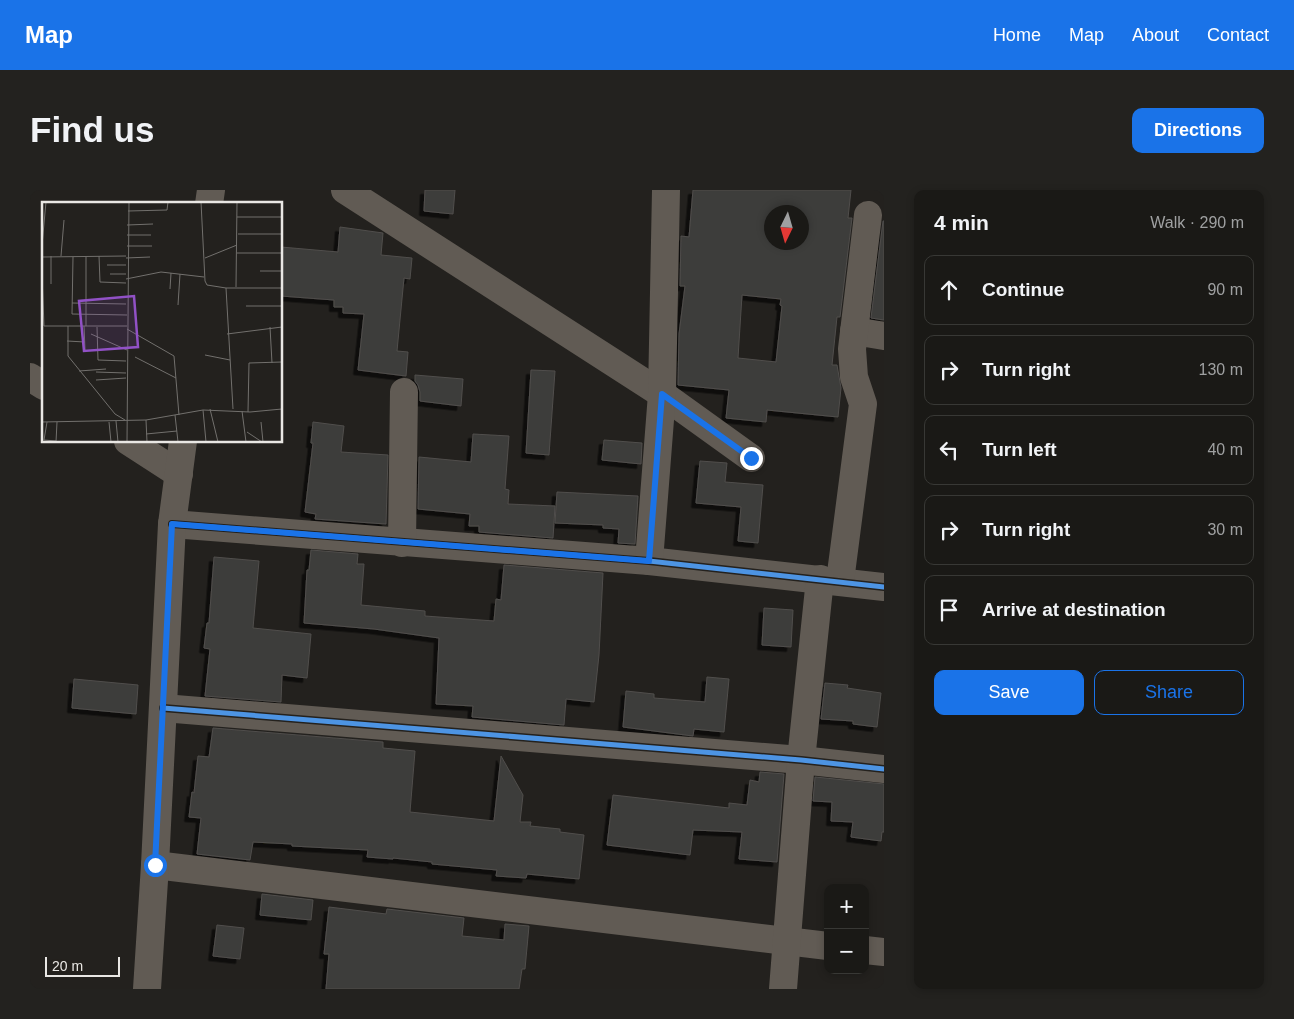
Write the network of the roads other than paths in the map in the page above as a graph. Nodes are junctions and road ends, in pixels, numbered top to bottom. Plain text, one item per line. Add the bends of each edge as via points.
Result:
1 (345, 190) edge
2 (666, 190) edge
3 (868, 215) dead end
4 (854, 331) junction
5 (884, 336) edge
6 (30, 377) edge
7 (42, 385) edge
8 (404, 392) dead end
9 (662, 394) junction
10 (130, 442) edge
11 (183, 442) edge
12 (751, 458) dead end
13 (179, 474) junction
14 (172, 524) junction
15 (402, 543) junction
16 (649, 561) junction
17 (830, 580) junction
18 (884, 586) edge
19 (163, 708) junction
20 (802, 760) junction
21 (884, 769) edge
22 (155, 865) junction
23 (788, 942) junction
24 (824, 946) edge
25 (869, 950) edge
26 (884, 952) edge
27 (147, 989) edge
28 (784, 989) edge

1 - 9 street
2 - 9 street
3 - 4 street
4 - 5 street
4 - 17 street via 854,377 863,404
6 - 7 street
8 - 15 street
9 - 12 street
9 - 16 street
10 - 13 street
11 - 13 street
13 - 14 street
14 - 15 street
14 - 19 street
15 - 16 street
16 - 17 street
17 - 18 street
17 - 20 street
19 - 20 street
19 - 22 street
20 - 21 street
20 - 23 street
22 - 23 street
22 - 27 street
23 - 24 street
23 - 28 street
25 - 26 street

